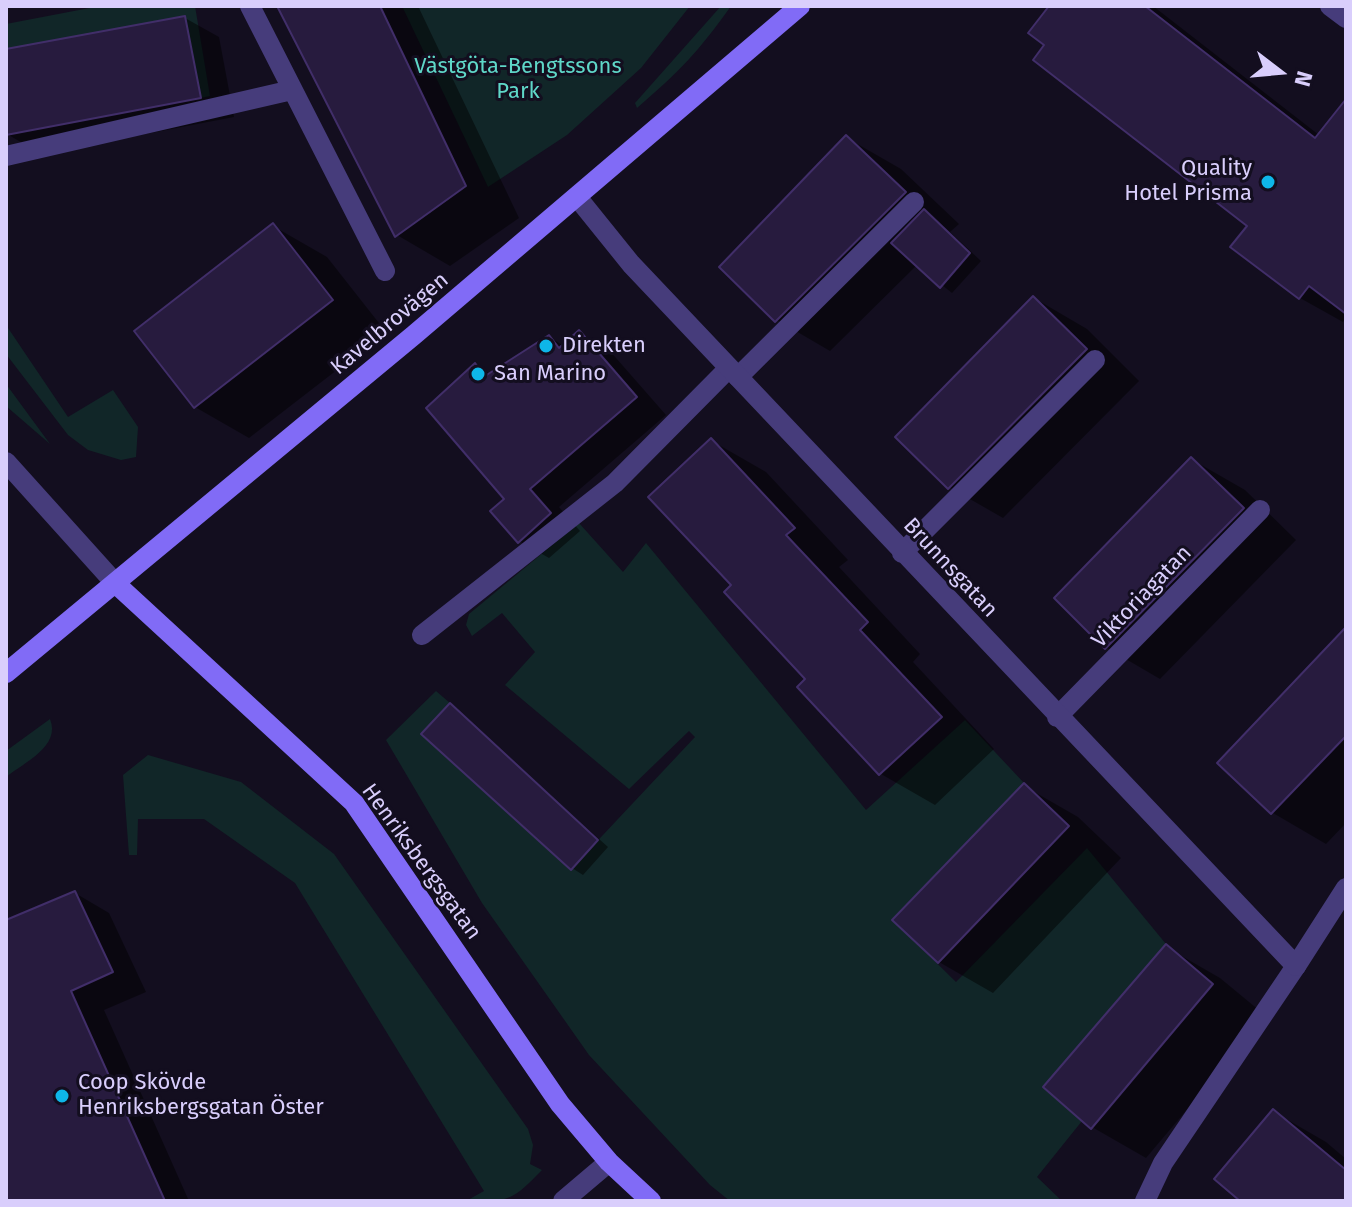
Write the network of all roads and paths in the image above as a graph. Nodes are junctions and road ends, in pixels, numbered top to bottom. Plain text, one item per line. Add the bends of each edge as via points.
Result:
1 (250, 6) edge
2 (800, 6) edge
3 (1330, 6) edge
4 (1346, 18) edge
5 (292, 90) junction
6 (6, 156) edge
7 (577, 197) junction
8 (914, 202) dead end
9 (385, 271) dead end
10 (1095, 360) dead end
11 (734, 372) junction
12 (6, 462) edge
13 (1260, 510) dead end
14 (902, 553) junction
15 (115, 583) junction
16 (422, 635) dead end
17 (6, 673) edge
18 (1057, 717) junction
19 (1346, 888) edge
20 (1296, 966) junction
21 (609, 1162) junction
22 (563, 1201) edge
23 (651, 1201) edge
24 (1145, 1201) edge

1 - 5 street
2 - 7 main road, Kavelbrovägen
3 - 4 street
5 - 6 street
5 - 9 street
7 - 11 street, Brunnsgatan via 613,244
7 - 15 main road, Kavelbrovägen
8 - 11 street
10 - 14 street
11 - 14 street, Brunnsgatan
11 - 16 street via 615,483
12 - 15 street
13 - 18 street, Viktoriagatan
14 - 18 street, Brunnsgatan
15 - 17 main road, Kavelbrovägen
15 - 21 main road, Henriksbergsgatan via 354,803 560,1104
18 - 20 street, Brunnsgatan
19 - 20 street
20 - 24 street via 1163,1163
21 - 22 street
21 - 23 main road, Henriksbergsgatan

